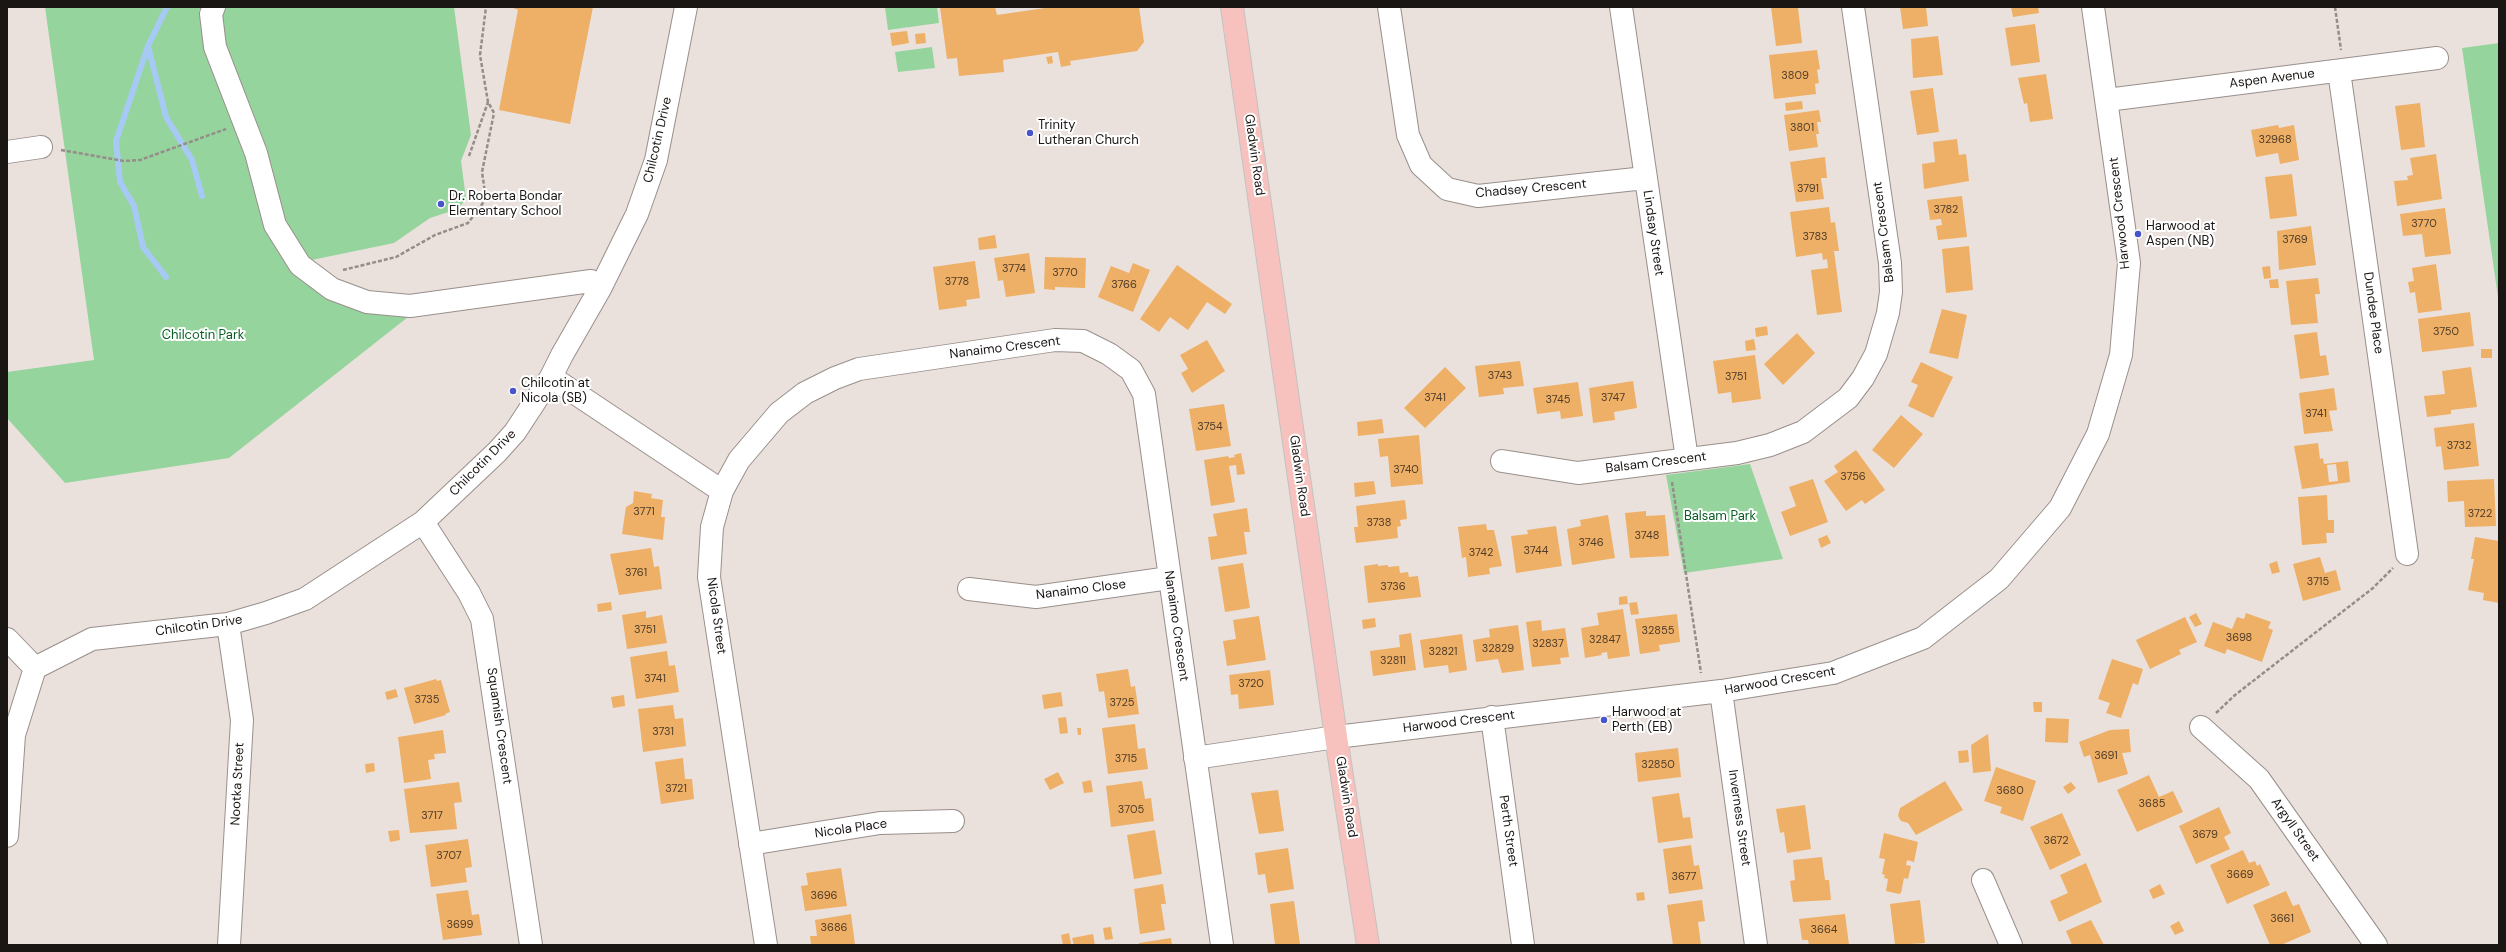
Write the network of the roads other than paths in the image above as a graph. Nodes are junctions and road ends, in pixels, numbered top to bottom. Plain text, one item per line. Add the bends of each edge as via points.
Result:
1 (214, 7) edge
2 (686, 7) edge
3 (1232, 7) edge
4 (1389, 7) edge
5 (1621, 7) edge
6 (1854, 7) edge
7 (2093, 7) edge
8 (2437, 58) dead end
9 (2342, 71) junction
10 (2107, 100) junction
11 (41, 146) road end
12 (7, 152) edge
13 (1645, 178) junction
14 (591, 280) dead end
15 (551, 377) junction
16 (1678, 460) junction
17 (1502, 462) dead end
18 (722, 491) junction
19 (423, 522) junction
20 (2407, 554) road end
21 (1169, 578) junction
22 (969, 589) dead end
23 (228, 624) junction
24 (7, 639) edge
25 (34, 668) junction
26 (1712, 692) junction
27 (1492, 717) junction
28 (2201, 727) road end
29 (1336, 737) junction
30 (1195, 758) junction
31 (953, 821) dead end
32 (7, 836) edge
33 (750, 844) junction
34 (1983, 880) dead end
35 (229, 945) edge
36 (532, 945) edge
37 (766, 945) edge
38 (1222, 945) edge
39 (1368, 945) edge
40 (1523, 945) edge
41 (1756, 945) edge
42 (2011, 945) edge
43 (2376, 945) edge

1 - 14 street via 211,14 215,48 256,153 275,225 300,265 332,289 367,302 410,306
2 - 15 street, Chilcotin Drive via 656,160 648,185 625,243
3 - 29 main road, Gladwin Road
4 - 13 street, Chadsey Crescent via 1408,135 1421,165 1447,189 1478,196
5 - 13 street, Lindsay Street
6 - 16 street, Balsam Crescent via 1890,263 1891,292 1888,313 1876,354 1848,398 1803,432 1770,445 1737,453
7 - 10 street, Harwood Crescent
8 - 9 street, Aspen Avenue
9 - 10 street, Aspen Avenue
9 - 20 street, Dundee Place
10 - 26 street, Harwood Crescent via 2128,263 2121,355 2098,434 2060,508 1999,579 1923,638 1833,674
11 - 12 street
13 - 16 street, Lindsay Street
15 - 18 street
15 - 19 street, Chilcotin Drive via 515,432
16 - 17 street, Balsam Crescent via 1578,473
18 - 21 street, Nanaimo Crescent via 739,460 779,413 806,393 835,378 859,369 892,364 1055,340 1083,341 1109,354 1131,370 1144,394
18 - 33 street, Nicola Street via 712,527 709,577
19 - 23 street, Chilcotin Drive via 305,599
19 - 36 street, Squamish Crescent via 469,593 482,619
21 - 22 street, Nanaimo Close via 1036,597
21 - 30 street, Nanaimo Crescent
23 - 25 street, Chilcotin Drive via 92,639
23 - 35 street, Nootka Street via 242,720
24 - 25 street
25 - 32 street via 14,735
26 - 27 street, Harwood Crescent
26 - 41 street, Inverness Street
27 - 29 street, Harwood Crescent
27 - 40 street, Perth Street
28 - 43 street, Argyll Street via 2259,779
29 - 30 street
29 - 39 main road, Gladwin Road
30 - 38 street, Nanaimo Crescent
31 - 33 street, Nicola Place via 880,823
33 - 37 street, Nicola Street
34 - 42 street

